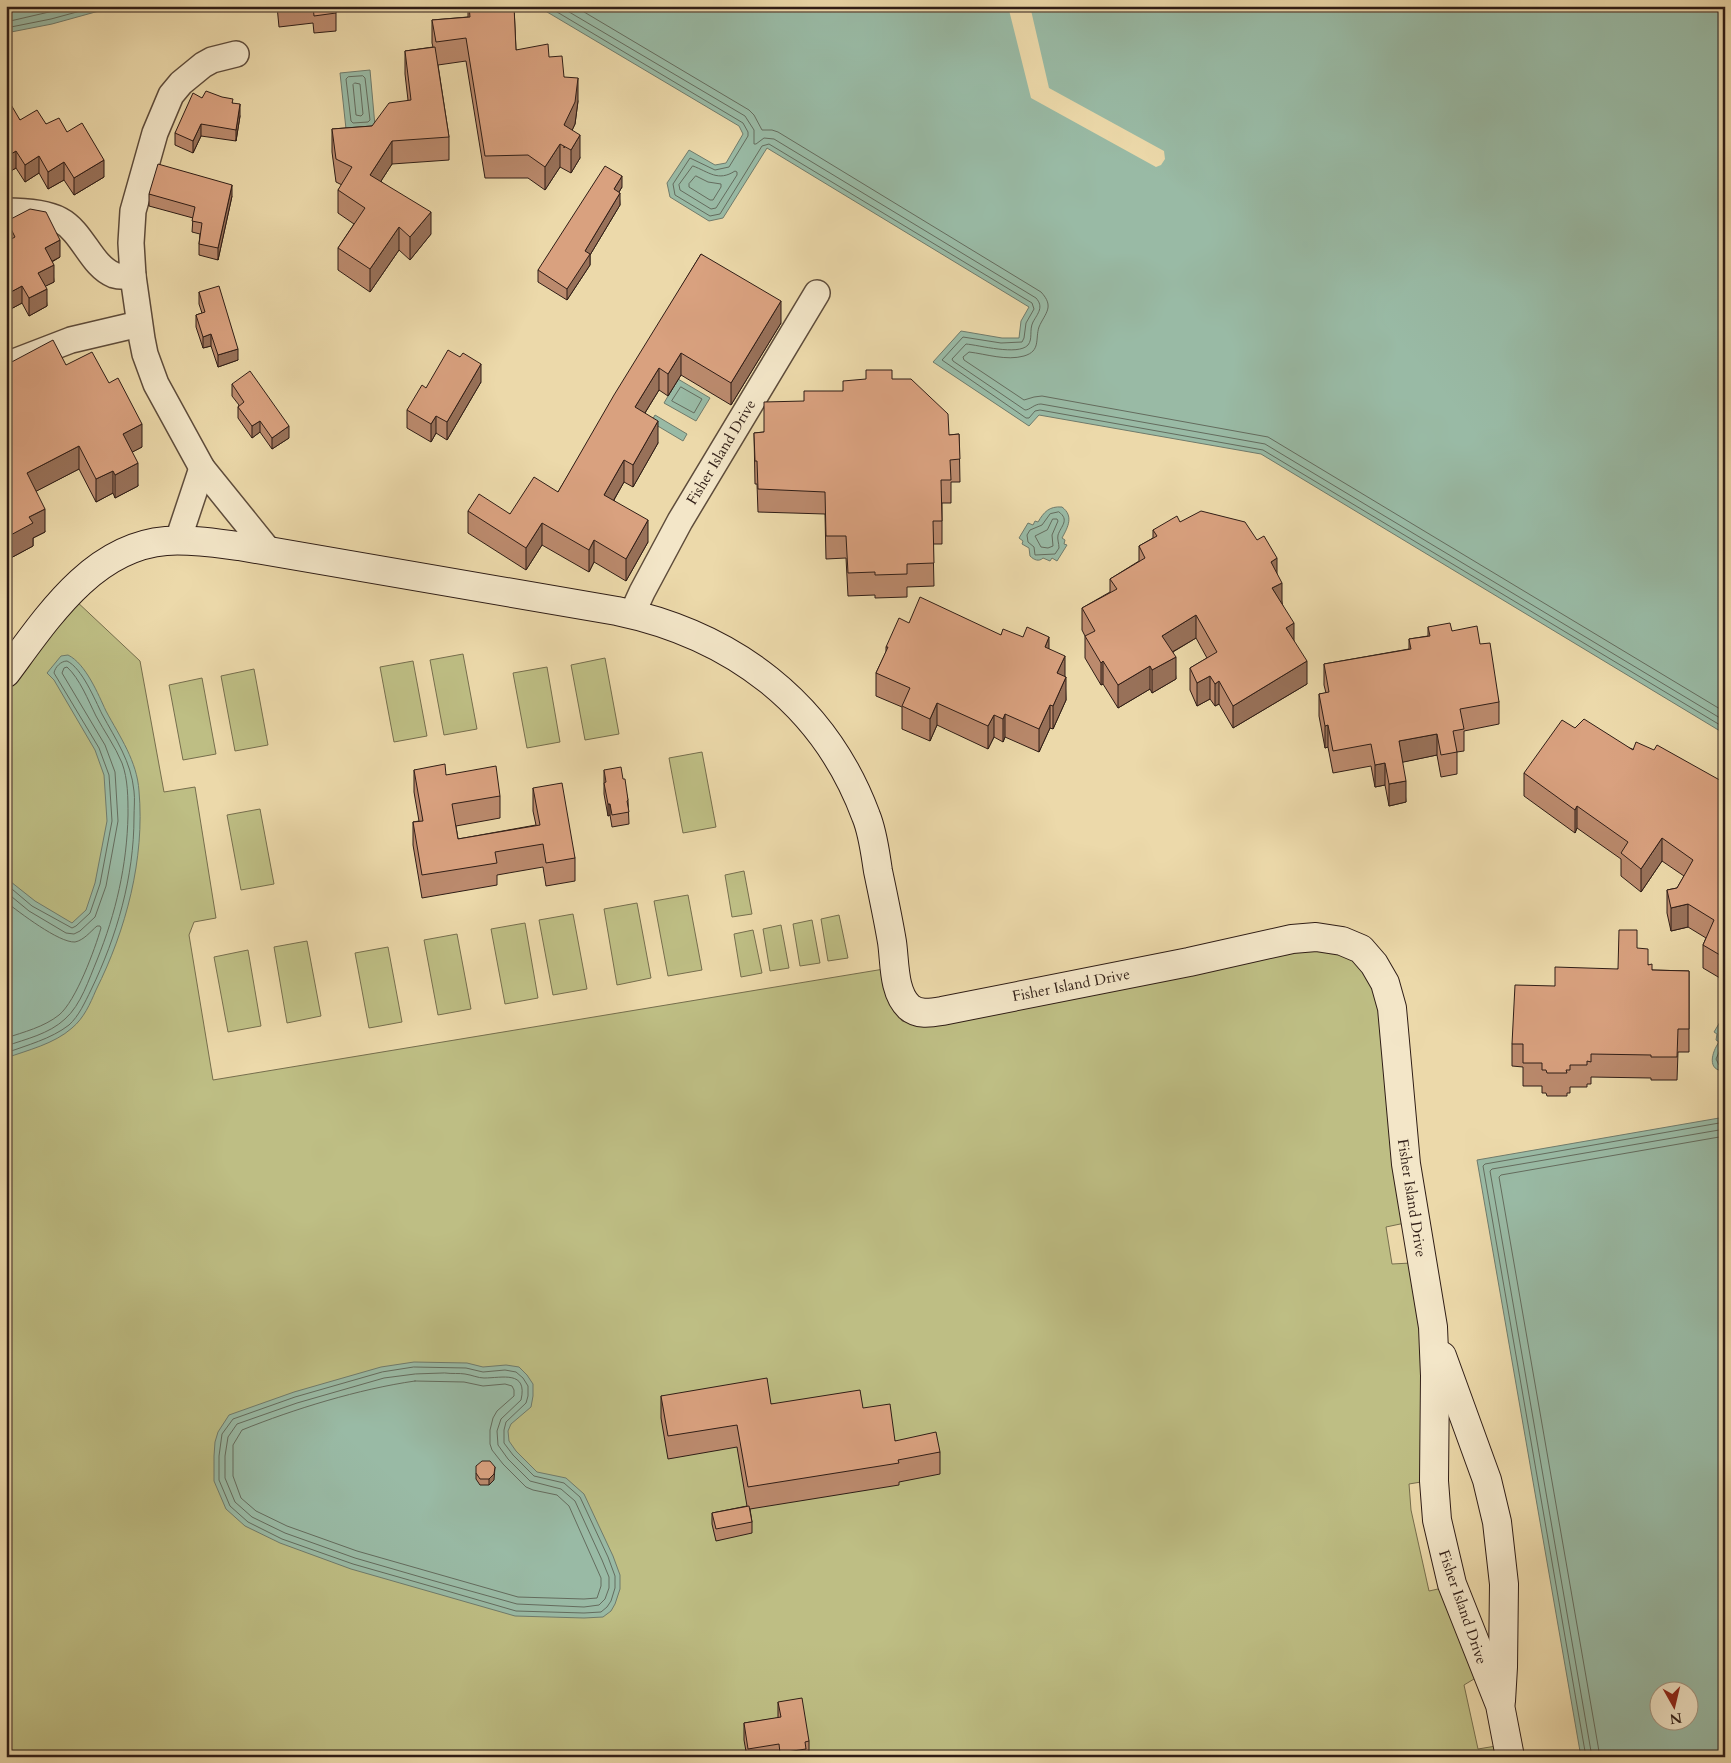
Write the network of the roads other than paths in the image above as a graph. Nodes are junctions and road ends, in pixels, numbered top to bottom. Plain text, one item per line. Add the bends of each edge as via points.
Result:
1 (236, 54) dead end
2 (6, 211) edge
3 (134, 276) junction
4 (817, 293) dead end
5 (139, 324) junction
6 (6, 366) edge
7 (202, 468) junction
8 (178, 540) junction
9 (269, 551) junction
10 (632, 614) junction
11 (6, 672) edge
12 (1433, 1327) junction
13 (1468, 1428) junction
14 (1434, 1434) junction
15 (1504, 1625) junction
16 (1471, 1632) junction
17 (1500, 1705) junction
18 (1510, 1757) edge

1 - 3 street via 203,65 171,95 155,133 133,211
2 - 3 street via 60,220 75,231 103,268 113,274
3 - 5 street
4 - 10 street, Fisher Island Drive via 680,521
5 - 6 street via 71,340
5 - 7 street via 156,384
7 - 8 street
7 - 9 street
8 - 9 street, Fisher Island Drive
8 - 11 street, Fisher Island Drive via 139,546 116,555 86,576 59,604
9 - 10 street, Fisher Island Drive
10 - 12 street, Fisher Island Drive via 670,625 728,651 779,688 821,734 843,767 866,817 874,844 898,985 913,1010 926,1013 942,1011 1292,939 1330,938 1360,949 1380,974 1392,1008 1406,1164
12 - 13 street, Fisher Island Drive
12 - 14 street, Fisher Island Drive
13 - 14 street
13 - 15 street, Fisher Island Drive via 1487,1480 1497,1522 1503,1568
14 - 16 street, Fisher Island Drive via 1436,1520 1452,1584
15 - 16 street
15 - 17 street, Fisher Island Drive
16 - 17 street, Fisher Island Drive
17 - 18 street, Fisher Island Drive

